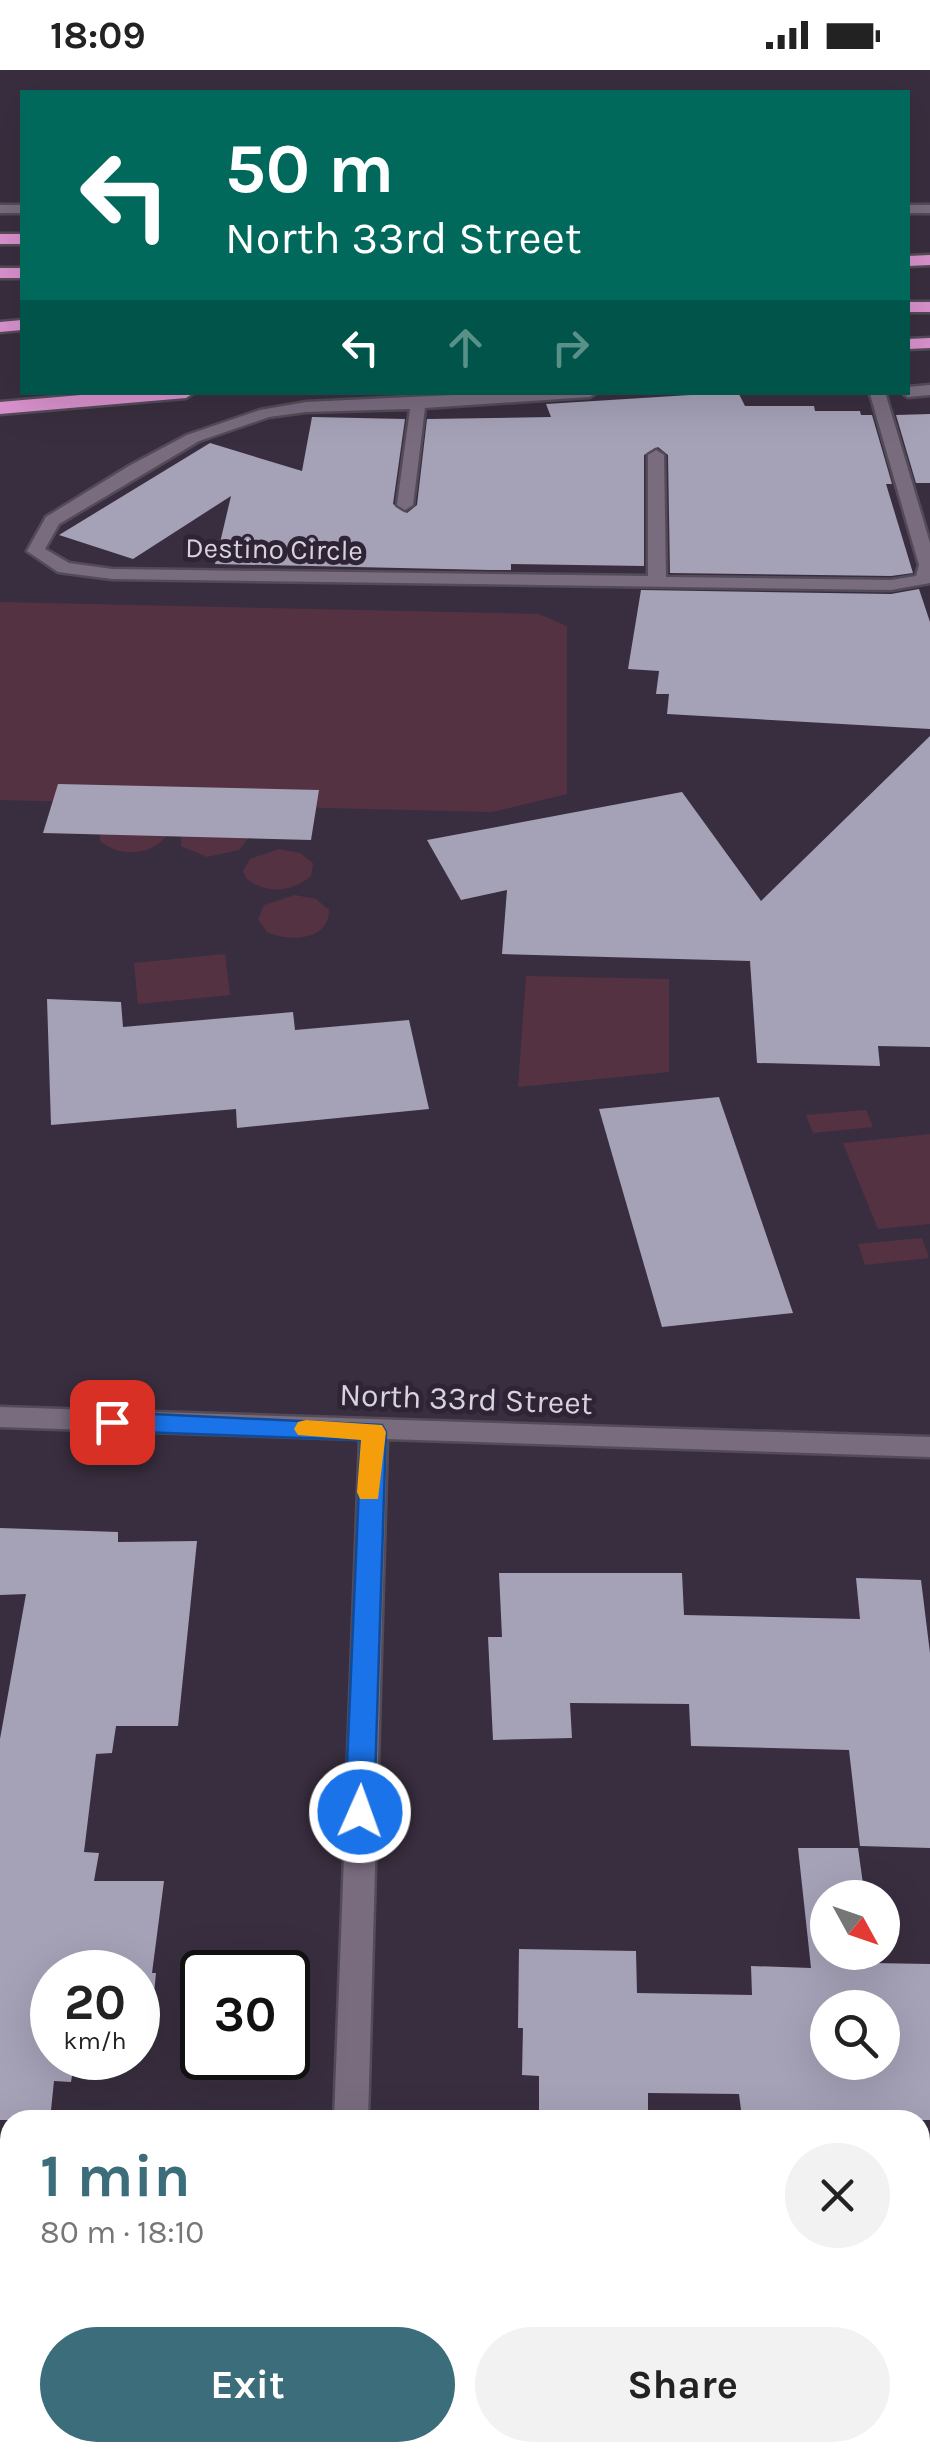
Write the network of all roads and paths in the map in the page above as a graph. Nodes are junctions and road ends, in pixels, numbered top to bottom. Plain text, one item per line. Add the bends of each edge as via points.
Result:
1 (151, 395) edge
2 (547, 395) edge
3 (874, 395) edge
4 (418, 404) junction
5 (0, 408) edge
6 (656, 455) dead end
7 (406, 505) dead end
8 (658, 582) junction
9 (0, 1417) edge
10 (374, 1432) junction
11 (930, 1447) edge
12 (351, 2110) edge

1 - 5 highway
2 - 4 street, Destino Circle
3 - 8 street, Destino Circle via 928,565 923,580
4 - 7 street
4 - 8 street, Destino Circle via 266,413 193,438 52,522 36,551 64,568 112,574
6 - 8 street
9 - 10 street, North 33rd Street
10 - 11 street, North 33rd Street
10 - 12 street

